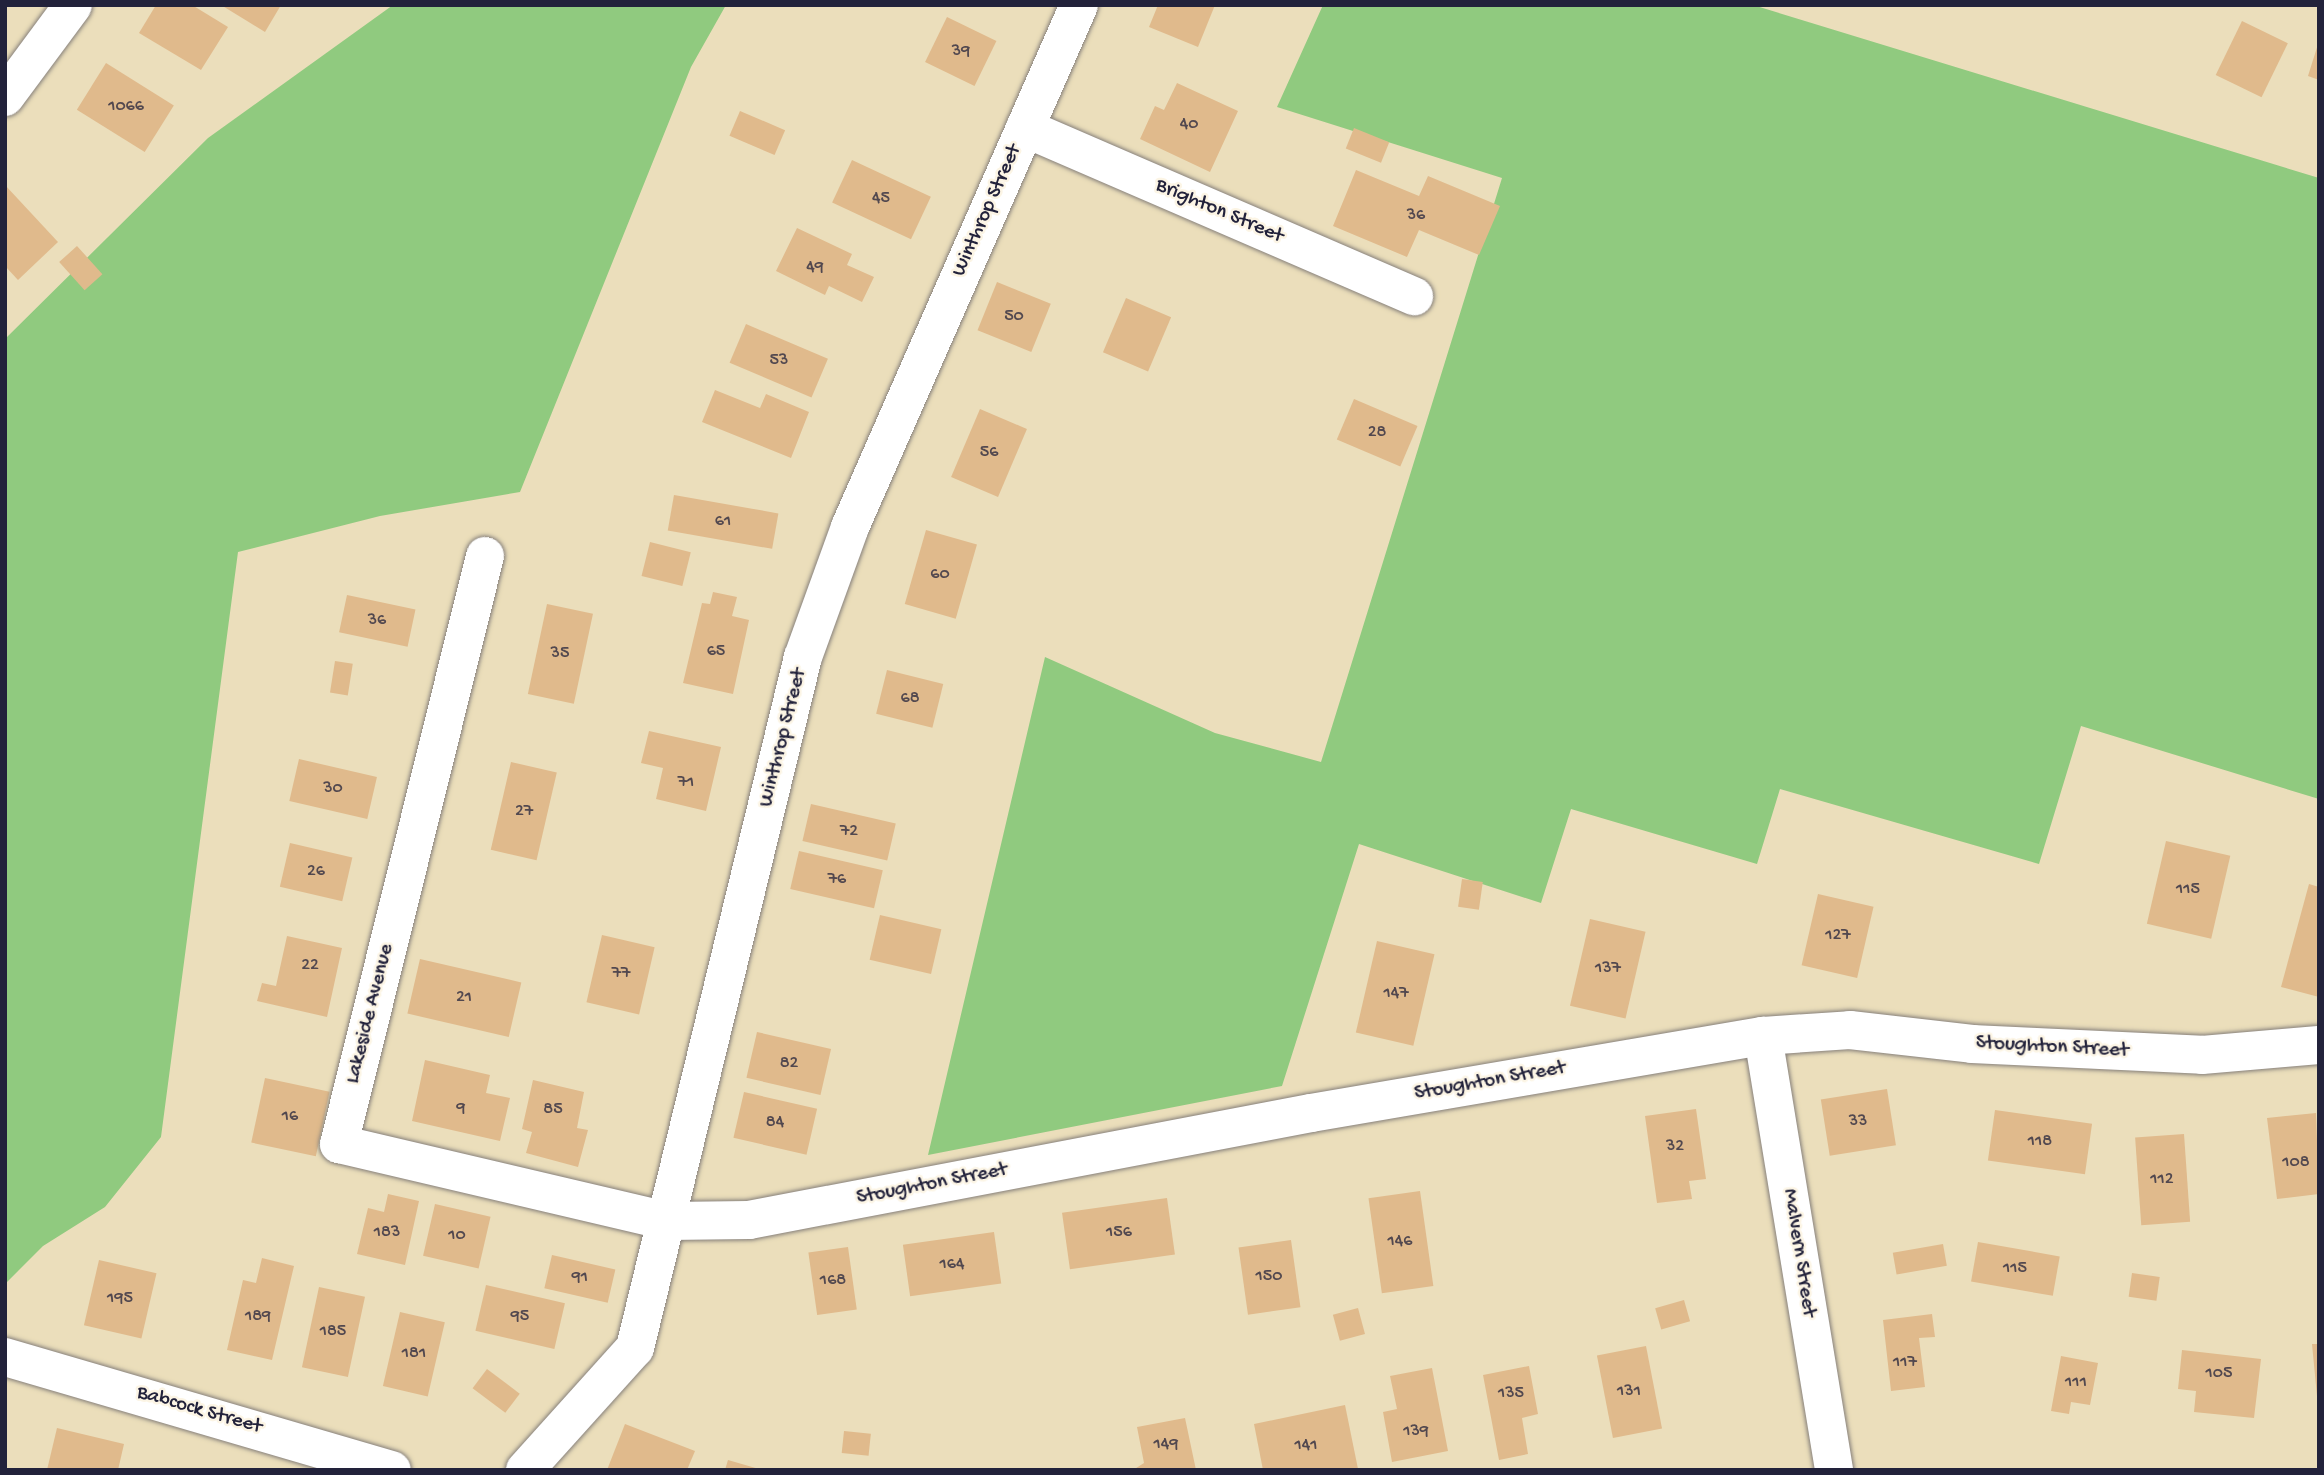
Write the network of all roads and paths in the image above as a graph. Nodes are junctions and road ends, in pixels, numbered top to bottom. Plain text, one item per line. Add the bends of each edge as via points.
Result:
1 (73, 5) edge
2 (1079, 5) edge
3 (5, 97) edge
4 (1025, 128) junction
5 (1414, 296) dead end
6 (485, 556) dead end
7 (1763, 1036) junction
8 (2319, 1045) edge
9 (668, 1221) junction
10 (5, 1357) edge
11 (392, 1470) edge
12 (525, 1470) edge
13 (1834, 1470) edge

1 - 3 street
2 - 4 street, Winthrop Street
4 - 5 street, Brighton Street
4 - 9 street, Winthrop Street via 850,527 803,657
6 - 9 street, Lakeside Avenue via 339,1144
7 - 8 street, Stoughton Street via 1850,1030 1972,1044 2202,1055
7 - 9 street, Stoughton Street via 1311,1113 749,1220
7 - 13 street, Malvern Street
9 - 12 street, Winthrop Street via 635,1348
10 - 11 street, Babcock Street

